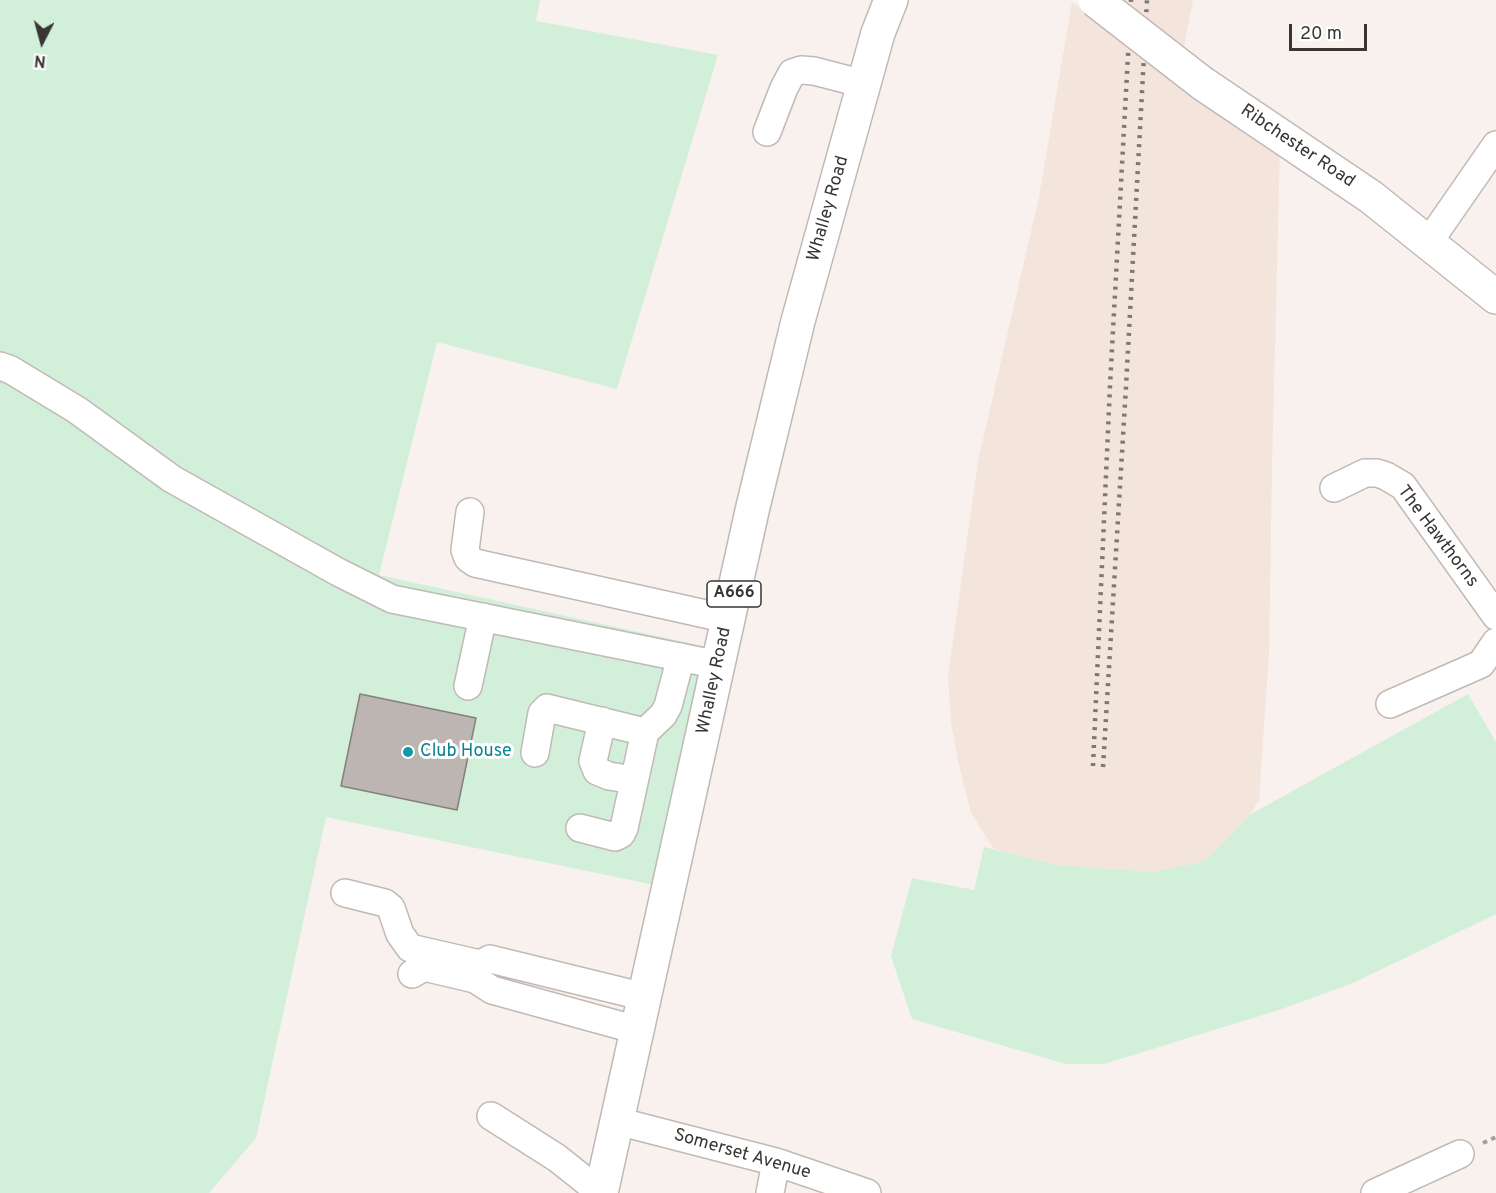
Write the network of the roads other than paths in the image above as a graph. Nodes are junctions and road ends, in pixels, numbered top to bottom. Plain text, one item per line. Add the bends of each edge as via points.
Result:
1 (891, 0) edge
2 (1095, 0) edge
3 (864, 84) junction
4 (767, 132) dead end
5 (1496, 145) edge
6 (1428, 243) junction
7 (1496, 297) edge
8 (0, 366) edge
9 (1334, 488) dead end
10 (470, 512) dead end
11 (1496, 616) edge
12 (483, 617) junction
13 (728, 619) junction
14 (1496, 642) edge
15 (681, 657) junction
16 (718, 665) junction
17 (468, 686) dead end
18 (1390, 704) dead end
19 (602, 721) junction
20 (645, 732) junction
21 (535, 753) dead end
22 (634, 780) junction
23 (580, 828) dead end
24 (345, 893) dead end
25 (411, 974) dead end
26 (645, 997) junction
27 (637, 1030) junction
28 (491, 1116) dead end
29 (617, 1121) junction
30 (1460, 1154) dead end
31 (776, 1162) junction
32 (601, 1193) edge
33 (770, 1193) edge
34 (867, 1193) edge
35 (1375, 1193) edge

1 - 3 main road, Whalley Road / A666
2 - 6 main road, Ribchester Road, bridge via 1202,82 1371,197
3 - 4 street via 814,70 792,73
3 - 13 main road, Whalley Road / A666 via 798,321
5 - 6 street
6 - 7 main road, Ribchester Road
8 - 12 street via 78,410 172,478 338,572 392,599
9 - 11 street, The Hawthorns via 1365,473 1386,476 1403,486
10 - 13 street via 465,550 475,563
12 - 15 street
12 - 17 street
13 - 16 main road, Whalley Road / A666
14 - 18 street via 1481,664
15 - 16 street
15 - 20 street via 668,706
16 - 26 main road, Whalley Road / A666
19 - 20 street
19 - 21 street via 547,708 542,713
19 - 22 street via 593,761 597,771
20 - 22 street
22 - 23 street via 621,834 615,837
24 - 26 street via 391,908 400,934 410,948 480,964 490,960
25 - 27 street via 424,967 475,979 492,990
26 - 27 main road, Whalley Road / A666
27 - 29 main road, Whalley Road / A666
28 - 32 street via 557,1158
29 - 31 street, Somerset Avenue
29 - 32 main road, Whalley Road / A666
30 - 35 street
31 - 33 street
31 - 34 street, Somerset Avenue

